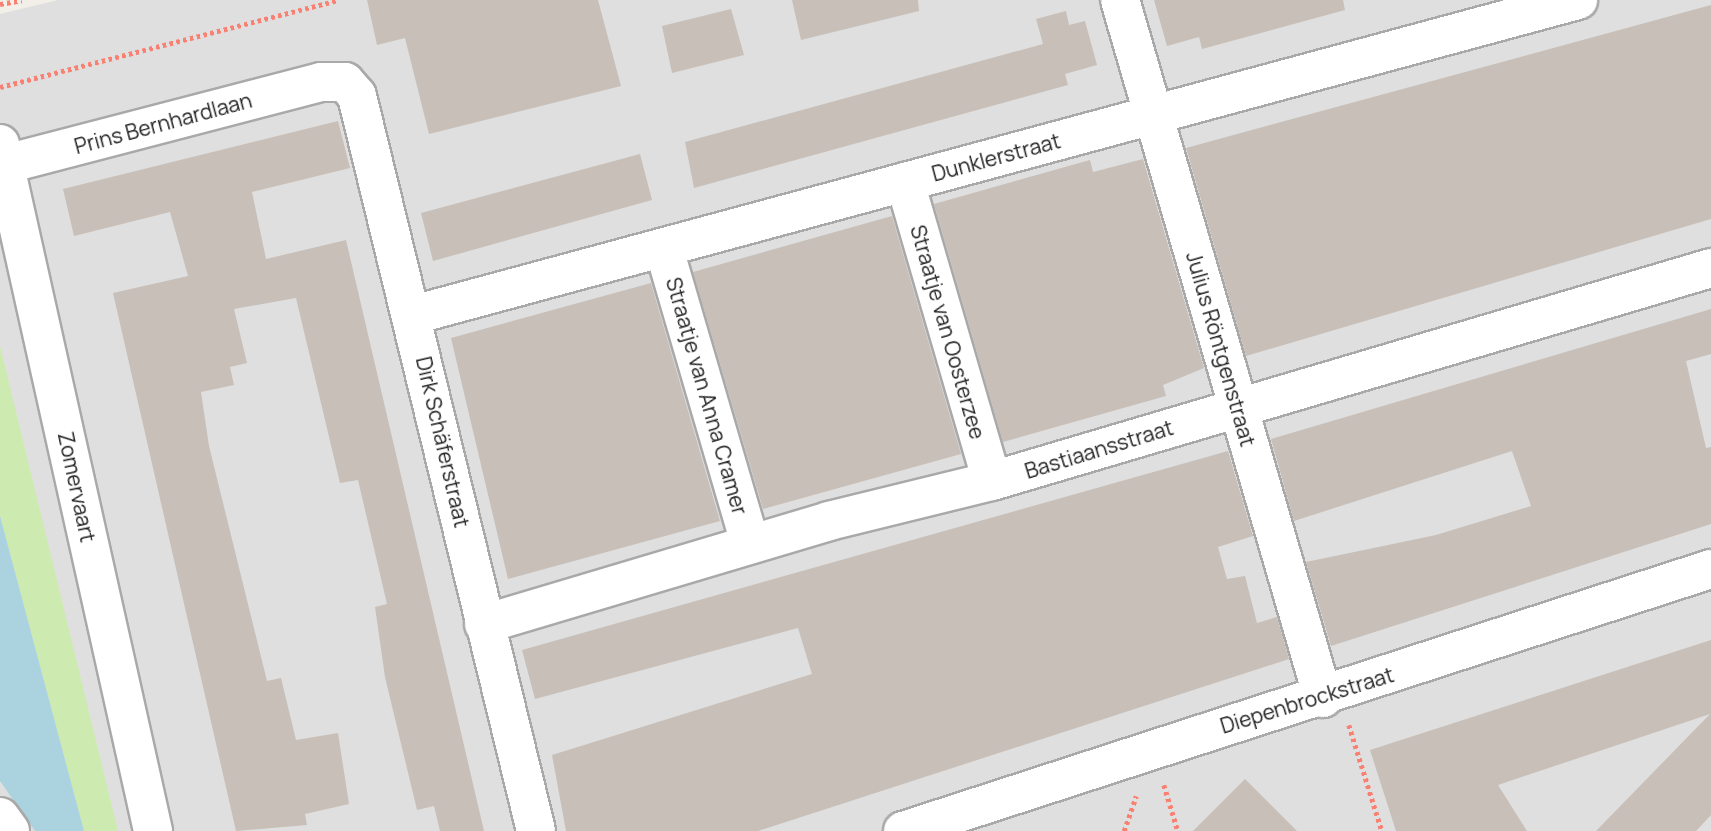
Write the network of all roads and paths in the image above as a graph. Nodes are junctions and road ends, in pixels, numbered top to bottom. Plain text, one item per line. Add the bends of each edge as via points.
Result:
1 (22, 0) edge
2 (338, 0) edge
3 (1120, 0) edge
4 (1578, 0) edge
5 (0, 4) edge
6 (321, 82) joint
7 (0, 87) edge
8 (1152, 114) junction
9 (3, 154) edge
10 (905, 182) junction
11 (664, 248) junction
12 (1711, 268) edge
13 (413, 315) junction
14 (1237, 407) junction
15 (992, 481) junction
16 (750, 544) junction
17 (1711, 569) edge
18 (484, 624) junction
19 (1331, 695) junction
20 (0, 817) edge
21 (10, 831) edge
22 (153, 831) edge
23 (536, 831) edge
24 (903, 831) edge
25 (1382, 831) edge

1 - 5 path
2 - 7 path
3 - 8 street, Julius Röntgenstraat
4 - 8 street, Dunklerstraat
6 - 9 street, Prins Bernhardlaan
6 - 13 street, Dirk Schäferstraat via 345,82 357,96
8 - 10 street, Dunklerstraat
8 - 14 street, Julius Röntgenstraat
9 - 22 street, Zomervaart
10 - 11 street, Dunklerstraat
10 - 15 street, Straatje van Oosterzee
11 - 13 street, Dunklerstraat
11 - 16 street, Straatje van Anna Cramer
12 - 14 street, Bastiaansstraat
13 - 18 street, Dirk Schäferstraat
14 - 15 street, Bastiaansstraat
14 - 19 street, Julius Röntgenstraat
15 - 16 street, Bastiaansstraat
16 - 18 street, Bastiaansstraat
17 - 19 street, Diepenbrockstraat
18 - 23 street, Dirk Schäferstraat
19 - 24 street, Diepenbrockstraat via 1153,746
19 - 25 path
20 - 21 street

